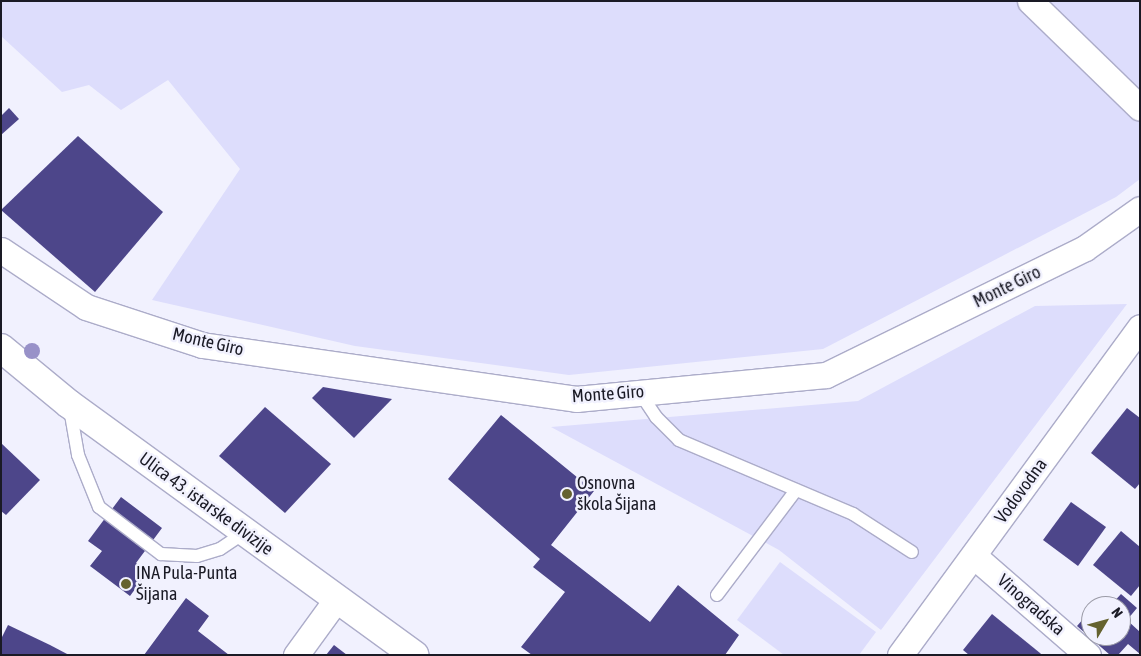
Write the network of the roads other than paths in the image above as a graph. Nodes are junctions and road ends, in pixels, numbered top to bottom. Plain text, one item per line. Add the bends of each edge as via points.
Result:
1 (1030, 1) edge
2 (1140, 108) edge
3 (1140, 209) edge
4 (1, 250) edge
5 (1140, 327) edge
6 (1, 348) edge
7 (640, 393) junction
8 (69, 404) junction
9 (796, 490) junction
10 (245, 532) junction
11 (912, 552) dead end
12 (974, 556) junction
13 (717, 595) dead end
14 (336, 600) junction
15 (406, 651) edge
16 (296, 655) edge
17 (900, 655) edge
18 (1088, 655) edge

1 - 2 street
3 - 7 street, Monte Giro via 1085,248 826,376
4 - 7 street, Monte Giro via 86,307 202,345 576,399
5 - 12 street, Vodovodna
6 - 8 main road, Ulica 43. istarske divizije
7 - 9 lane via 656,417 679,440
8 - 10 main road, Ulica 43. istarske divizije
8 - 10 lane via 78,455 95,501 161,554 197,556 220,549
9 - 11 lane via 852,514
9 - 13 lane
10 - 14 main road, Ulica 43. istarske divizije
12 - 17 street, Vodovodna
12 - 18 street, Vinogradska
14 - 15 main road, Ulica 43. istarske divizije
14 - 16 street

